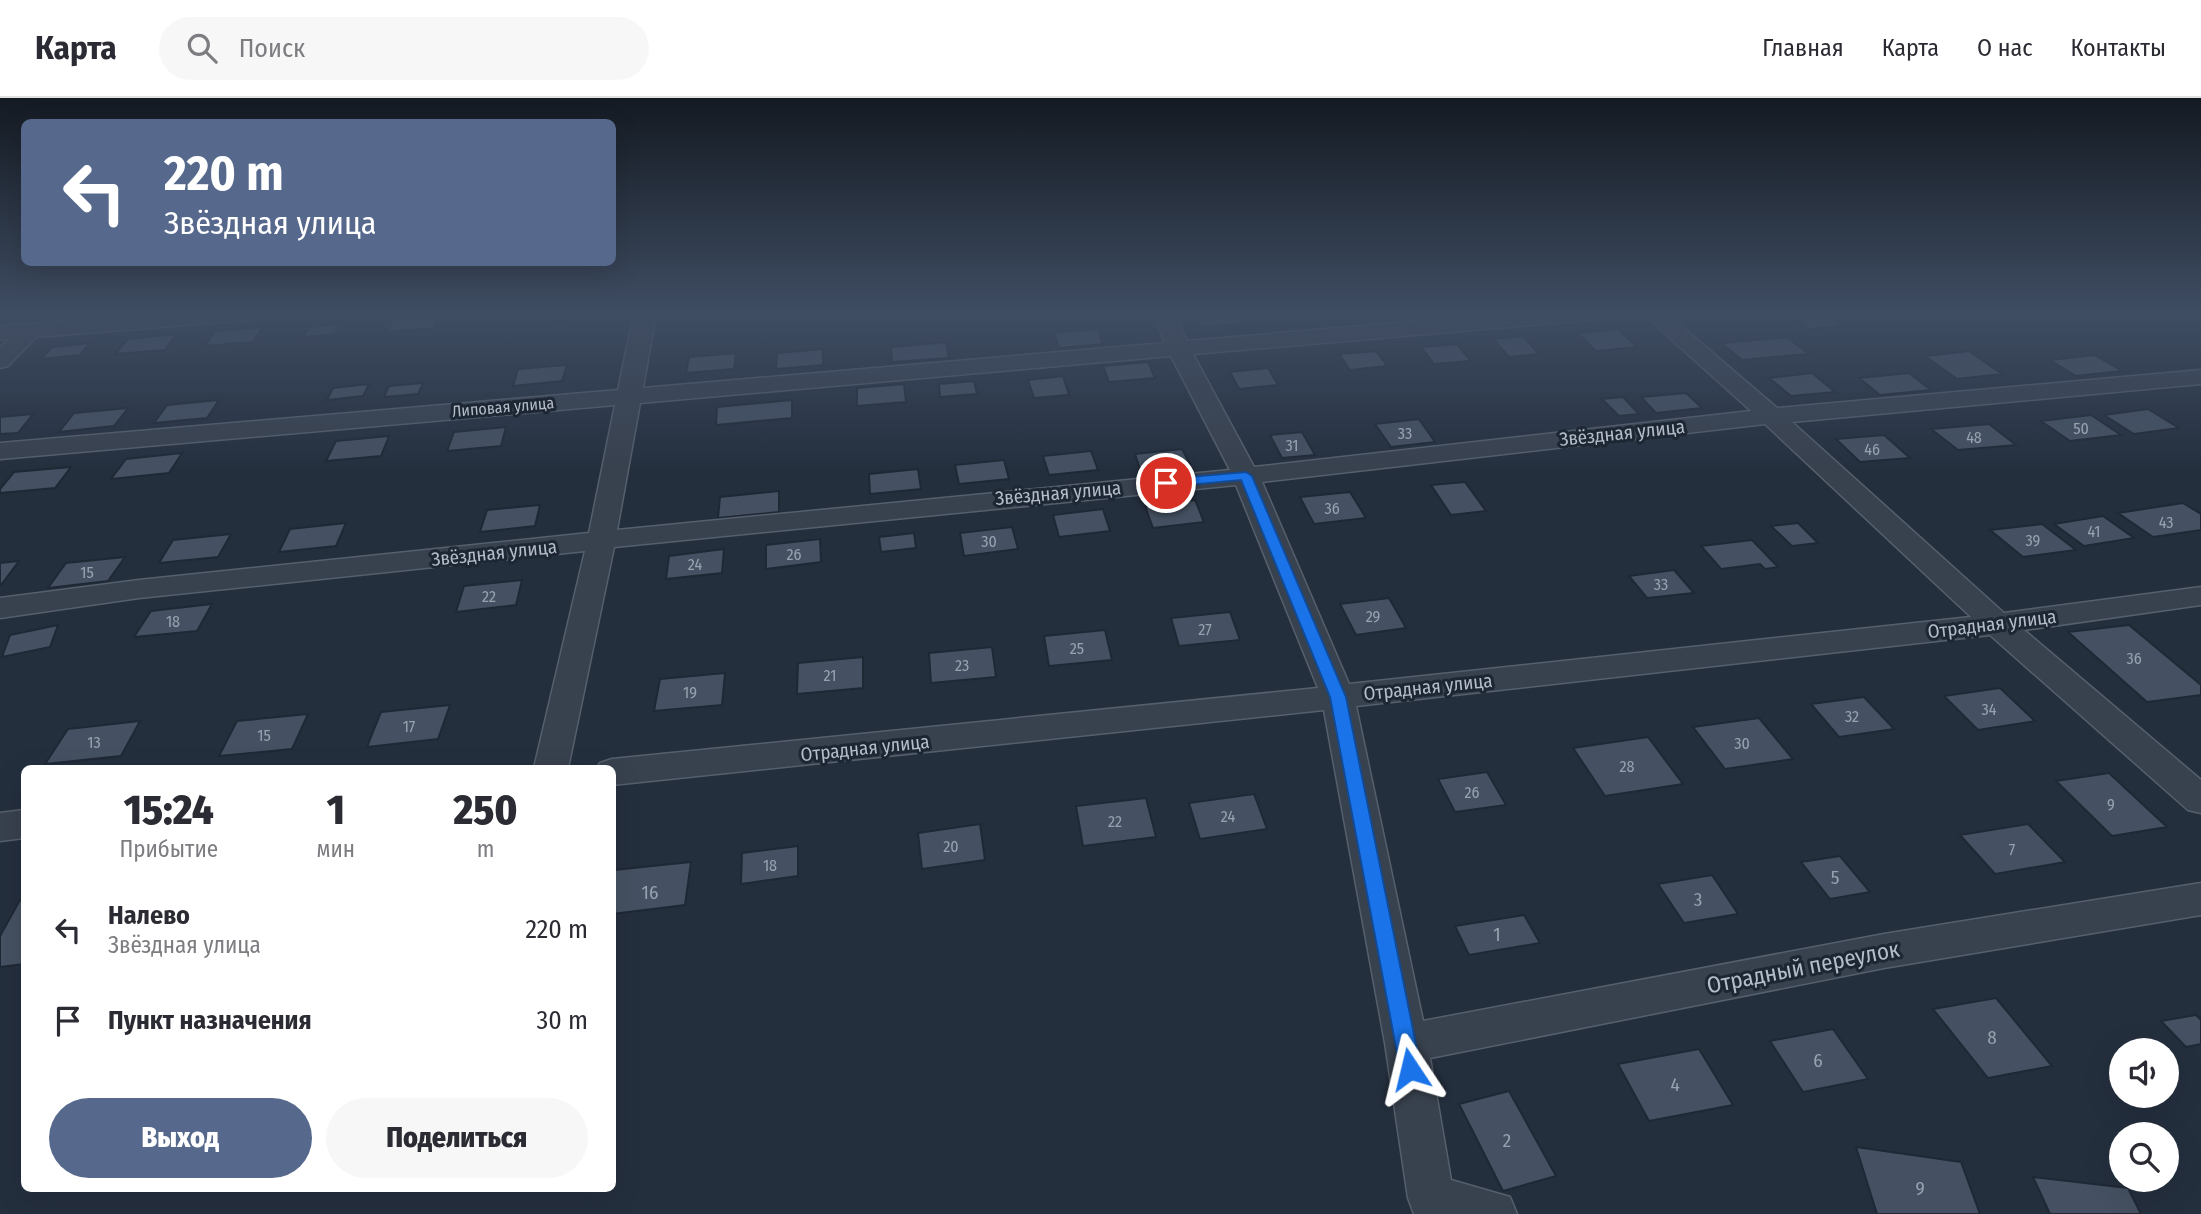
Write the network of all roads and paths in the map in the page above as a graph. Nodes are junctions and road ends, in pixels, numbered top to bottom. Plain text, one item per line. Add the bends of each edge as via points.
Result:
1 (634, 365) edge
2 (994, 365) edge
3 (1187, 365) edge
4 (1712, 365) edge
5 (2201, 377) edge
6 (628, 397) junction
7 (1770, 416) junction
8 (0, 451) edge
9 (1246, 476) junction
10 (601, 542) junction
11 (2201, 596) edge
12 (0, 608) edge
13 (1997, 624) junction
14 (1338, 697) junction
15 (552, 765) edge
16 (616, 772) edge
17 (2201, 800) edge
18 (21, 824) edge
19 (0, 827) edge
20 (2201, 899) edge
21 (1406, 1043) junction
22 (1493, 1214) edge

1 - 6 street
2 - 6 street, Липовая улица
3 - 9 street
4 - 7 street
5 - 7 street, Звёздная улица
6 - 8 street, Липовая улица
6 - 10 street
7 - 9 street, Звёздная улица
7 - 13 street
9 - 10 street, Звёздная улица
9 - 14 street
10 - 12 street, Звёздная улица via 139,589
10 - 15 street
11 - 13 street, Отрадная улица
13 - 14 street, Отрадная улица
13 - 17 street
14 - 16 street, Отрадная улица
14 - 21 street
18 - 19 street
20 - 21 street, Отрадный переулок via 1884,951
21 - 22 street via 1432,1198

